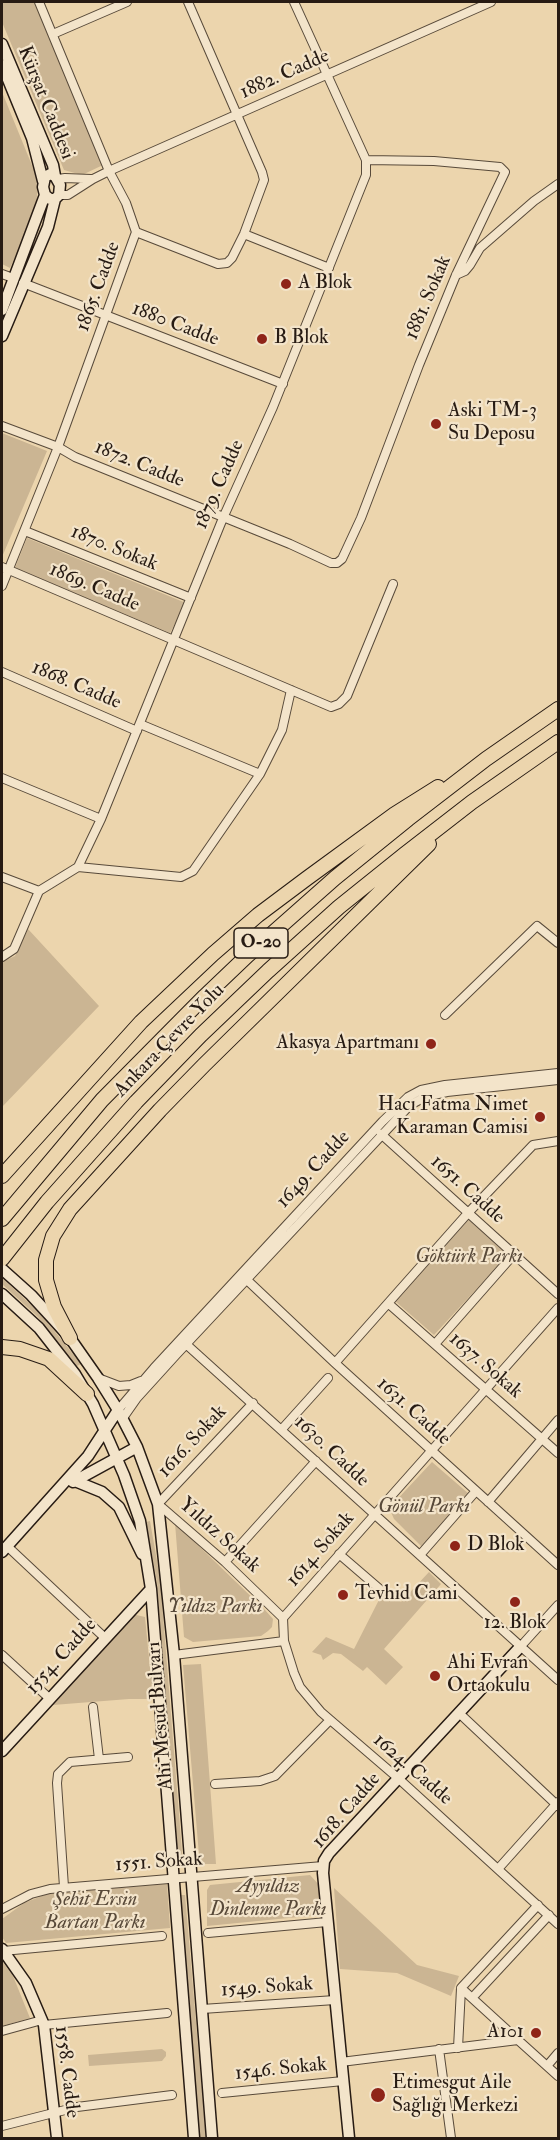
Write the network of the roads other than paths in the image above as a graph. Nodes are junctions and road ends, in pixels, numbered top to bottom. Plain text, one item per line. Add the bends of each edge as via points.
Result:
1 (39, 2) edge
2 (127, 2) edge
3 (188, 2) edge
4 (294, 2) edge
5 (491, 2) edge
6 (53, 34) junction
7 (2, 44) edge
8 (2, 65) edge
9 (326, 75) junction
10 (236, 114) junction
11 (366, 160) junction
12 (109, 171) junction
13 (57, 178) junction
14 (93, 179) junction
15 (43, 181) junction
16 (558, 184) edge
17 (53, 196) junction
18 (136, 232) junction
19 (244, 234) junction
20 (329, 268) junction
21 (2, 274) edge
22 (456, 275) junction
23 (18, 281) junction
24 (2, 310) edge
25 (107, 316) junction
26 (2, 336) edge
27 (283, 384) junction
28 (2, 426) edge
29 (58, 447) junction
30 (223, 518) junction
31 (25, 531) junction
32 (331, 563) joint
33 (5, 569) edge
34 (393, 584) dead end
35 (2, 586) edge
36 (191, 598) junction
37 (173, 640) junction
38 (3, 673) edge
39 (2, 683) edge
40 (291, 690) junction
41 (558, 709) edge
42 (138, 727) junction
43 (558, 742) edge
44 (486, 759) junction
45 (260, 774) junction
46 (2, 778) edge
47 (472, 802) junction
48 (101, 819) junction
49 (78, 867) junction
50 (2, 877) edge
51 (39, 891) junction
52 (558, 943) edge
53 (2, 957) edge
54 (445, 1015) dead end
55 (558, 1072) edge
56 (558, 1080) edge
57 (381, 1134) junction
58 (558, 1142) edge
59 (2, 1176) edge
60 (468, 1213) junction
61 (2, 1219) edge
62 (515, 1253) junction
63 (4, 1256) edge
64 (2, 1269) edge
65 (247, 1280) junction
66 (2, 1293) edge
67 (558, 1294) edge
68 (389, 1304) junction
69 (558, 1308) edge
70 (70, 1338) junction
71 (435, 1344) junction
72 (187, 1345) junction
73 (2, 1347) edge
74 (335, 1363) junction
75 (98, 1378) junction
76 (328, 1378) dead end
77 (143, 1381) junction
78 (488, 1389) junction
79 (87, 1394) junction
80 (252, 1403) junction
81 (121, 1414) junction
82 (558, 1420) edge
83 (282, 1429) junction
84 (104, 1430) junction
85 (542, 1438) junction
86 (137, 1447) junction
87 (432, 1451) junction
88 (558, 1453) edge
89 (117, 1458) junction
90 (316, 1461) junction
91 (75, 1481) junction
92 (476, 1491) junction
93 (55, 1493) junction
94 (488, 1502) junction
95 (158, 1504) junction
96 (374, 1514) junction
97 (4, 1549) edge
98 (339, 1554) junction
99 (420, 1555) junction
100 (225, 1562) junction
101 (558, 1565) edge
102 (147, 1566) junction
103 (150, 1589) junction
104 (382, 1592) dead end
105 (558, 1605) edge
106 (284, 1618) junction
107 (104, 1637) junction
108 (284, 1641) junction
109 (521, 1646) junction
110 (2, 1655) edge
111 (174, 1655) junction
112 (558, 1680) edge
113 (49, 1698) junction
114 (93, 1707) dead end
115 (459, 1713) junction
116 (330, 1720) junction
117 (2, 1750) edge
118 (128, 1757) dead end
119 (99, 1759) junction
120 (399, 1779) junction
121 (216, 1784) dead end
122 (558, 1804) edge
123 (323, 1866) junction
124 (498, 1869) junction
125 (192, 1878) junction
126 (173, 1879) junction
127 (64, 1887) junction
128 (538, 1905) junction
129 (2, 1909) edge
130 (549, 1915) junction
131 (327, 1922) junction
132 (558, 1924) edge
133 (208, 1933) dead end
134 (162, 1936) dead end
135 (2, 1950) edge
136 (461, 1988) junction
137 (472, 1998) junction
138 (335, 2000) junction
139 (201, 2009) junction
140 (167, 2013) dead end
141 (43, 2023) junction
142 (2, 2031) edge
143 (518, 2040) junction
144 (458, 2048) junction
145 (439, 2049) junction
146 (558, 2053) edge
147 (341, 2062) junction
148 (547, 2066) junction
149 (558, 2076) edge
150 (343, 2081) junction
151 (222, 2093) dead end
152 (172, 2095) dead end
153 (53, 2113) junction
154 (2, 2126) edge
155 (57, 2139) edge
156 (194, 2139) edge
157 (212, 2139) edge
158 (349, 2139) edge
159 (450, 2139) edge

1 - 6 street, 1865. Cadde
2 - 6 street
3 - 10 street
4 - 9 street
5 - 9 street, 1882. Cadde
6 - 12 street, 1865. Cadde
7 - 13 street, Kürşat Caddesi
8 - 15 street, Kürşat Caddesi via 32,138
9 - 10 street, 1882. Cadde
9 - 11 street
10 - 12 street, 1882. Cadde
10 - 19 street via 264,180
11 - 20 street, 1879. Cadde via 366,175
11 - 22 street, 1881. Sokak via 434,161 500,167 505,172
12 - 14 street, 1882. Cadde
12 - 18 street, 1865. Cadde
13 - 14 street, 1882. Cadde
13 - 15 street via 46,175
13 - 17 street, Kürşat Caddesi via 60,185
14 - 17 street, 1882. Cadde via 68,195
15 - 17 street, Kürşat Caddesi
16 - 22 street via 480,248 470,266
17 - 23 street
18 - 19 street via 218,264 232,258
18 - 25 street, 1865. Cadde
19 - 20 street
20 - 27 street, 1879. Cadde
21 - 23 street, 1880 Cadde
22 - 32 street, 1881. Sokak via 361,518 342,559
23 - 24 street
23 - 25 street, 1880 Cadde
23 - 26 street
25 - 27 street, 1880 Cadde
25 - 29 street, 1865. Cadde
27 - 30 street, 1879. Cadde
28 - 29 street, 1872. Cadde
29 - 30 street, 1872. Cadde
29 - 31 street, 1865. Cadde
30 - 32 street, 1872. Cadde
30 - 36 street, 1879. Cadde
31 - 33 street, 1865. Cadde
31 - 36 street, 1870. Sokak
33 - 35 street, 1865. Cadde
33 - 37 street, 1869. Cadde
34 - 40 street, 1869. Cadde via 345,699 331,707
36 - 37 street, 1879. Cadde
37 - 40 street, 1869. Cadde
37 - 42 street, 1879. Cadde
38 - 39 street
38 - 42 street, 1868. Cadde
40 - 45 street via 282,730
41 - 44 highway, Ankara Çevre Yolu / O-20
42 - 45 street, 1868. Cadde
42 - 48 street, 1879. Cadde
43 - 47 highway, Ankara Çevre Yolu / O-20
44 - 59 highway via 415,800 235,934 152,1010
44 - 61 highway, Ankara Çevre Yolu / O-20 via 335,878 205,996 102,1100
45 - 49 street via 198,865 185,875
46 - 48 street
47 - 63 highway, Ankara Çevre Yolu / O-20 via 339,907 234,1003 136,1102
47 - 70 highway via 204,1065 70,1209 53,1236 46,1260 46,1280
48 - 49 street, 1879. Cadde
49 - 51 street
50 - 51 street
51 - 53 street via 14,949
52 - 54 street via 537,926
55 - 77 street, 1649. Cadde via 445,1085 408,1097
56 - 57 street, 1649. Cadde via 425,1097
57 - 60 street, 1651. Cadde
57 - 65 street, 1649. Cadde
58 - 60 street via 533,1145
60 - 62 street, 1651. Cadde
60 - 68 street
62 - 67 street, 1651. Cadde
62 - 71 street
64 - 70 street, Ahi Mesud Bulvarı
65 - 72 street, 1649. Cadde
65 - 74 street, 1631. Cadde
66 - 79 street, Ahi Mesud Bulvarı via 51,1341
68 - 71 street, 1637. Sokak
68 - 74 street
69 - 78 street, 1614. Sokak
70 - 75 street, Ahi Mesud Bulvarı
71 - 78 street, 1637. Sokak
72 - 80 street, 1630. Cadde
72 - 81 street, 1649. Cadde
73 - 79 highway via 20,1348 50,1359
74 - 87 street, 1631. Cadde
75 - 77 street via 123,1386
75 - 81 street, Ahi Mesud Bulvarı
76 - 83 street
77 - 81 street, 1649. Cadde
78 - 85 street, 1637. Sokak
78 - 87 street, 1614. Sokak
79 - 84 street, Ahi Mesud Bulvarı
80 - 83 street, 1630. Cadde
80 - 95 street, 1616. Sokak
81 - 84 street
81 - 86 street, Ahi Mesud Bulvarı
82 - 85 street
83 - 90 street, 1630. Cadde
84 - 89 street, Ahi Mesud Bulvarı
84 - 93 street via 88,1456
85 - 88 street, 1637. Sokak
85 - 94 street
86 - 89 street
86 - 95 street, Ahi Mesud Bulvarı
87 - 92 street, 1631. Cadde
87 - 96 street, 1614. Sokak
89 - 91 street
89 - 102 street, Ahi Mesud Bulvarı via 137,1511
90 - 96 street, 1630. Cadde
90 - 100 street
91 - 93 street
91 - 102 street via 102,1491 118,1507
92 - 94 street, 1631. Cadde
92 - 99 street
93 - 97 street
94 - 101 street, 1631. Cadde
95 - 100 street, Yıldız Sokak
95 - 111 street, Ahi Mesud Bulvarı
96 - 98 street, 1614. Sokak
96 - 99 street, 1630. Cadde
97 - 107 street
98 - 104 street
98 - 106 street, 1614. Sokak
99 - 109 street, 1630. Cadde
100 - 106 street, Yıldız Sokak
102 - 103 street, Ahi Mesud Bulvarı
103 - 107 street, 1554. Cadde
103 - 126 street, Ahi Mesud Bulvarı
105 - 109 street, 1618. Cadde
106 - 108 street, 1624. Cadde
107 - 113 street, 1554. Cadde
108 - 111 street
108 - 116 street, 1624. Cadde via 300,1687
109 - 112 street, 1630. Cadde
109 - 115 street, 1618. Cadde
110 - 113 street
111 - 125 street, Ahi Mesud Bulvarı
113 - 117 street, 1554. Cadde
114 - 119 street
115 - 120 street, 1618. Cadde
115 - 122 street
116 - 120 street, 1624. Cadde
116 - 121 street via 275,1776
118 - 119 street
119 - 127 street via 70,1762 58,1774
120 - 123 street, 1618. Cadde via 329,1853
120 - 124 street, 1624. Cadde
122 - 124 street
123 - 125 street, 1551. Sokak
123 - 131 street, 1618. Cadde
124 - 128 street, 1624. Cadde
125 - 126 street, 1551. Sokak
125 - 139 street, Ahi Mesud Bulvarı
126 - 127 street, 1551. Sokak
126 - 156 street, Ahi Mesud Bulvarı
127 - 129 street, 1551. Sokak via 31,1894
128 - 130 street, 1624. Cadde
128 - 136 street
130 - 132 street, 1624. Cadde
130 - 137 street
131 - 133 street
131 - 138 street, 1618. Cadde
134 - 135 street
135 - 141 street, 1558. Cadde via 26,1983
136 - 137 street
136 - 144 street
137 - 143 street
138 - 139 street, 1549. Sokak
138 - 147 street, 1618. Cadde
139 - 157 street, Ahi Mesud Bulvarı
140 - 141 street
141 - 142 street
141 - 153 street, 1558. Cadde
143 - 144 street
143 - 148 street
144 - 145 street
145 - 147 street
145 - 159 street
146 - 148 street
147 - 150 street, 1618. Cadde
148 - 149 street
150 - 151 street, 1546. Sokak
150 - 158 street, 1618. Cadde
152 - 153 street
153 - 154 street
153 - 155 street, 1558. Cadde

